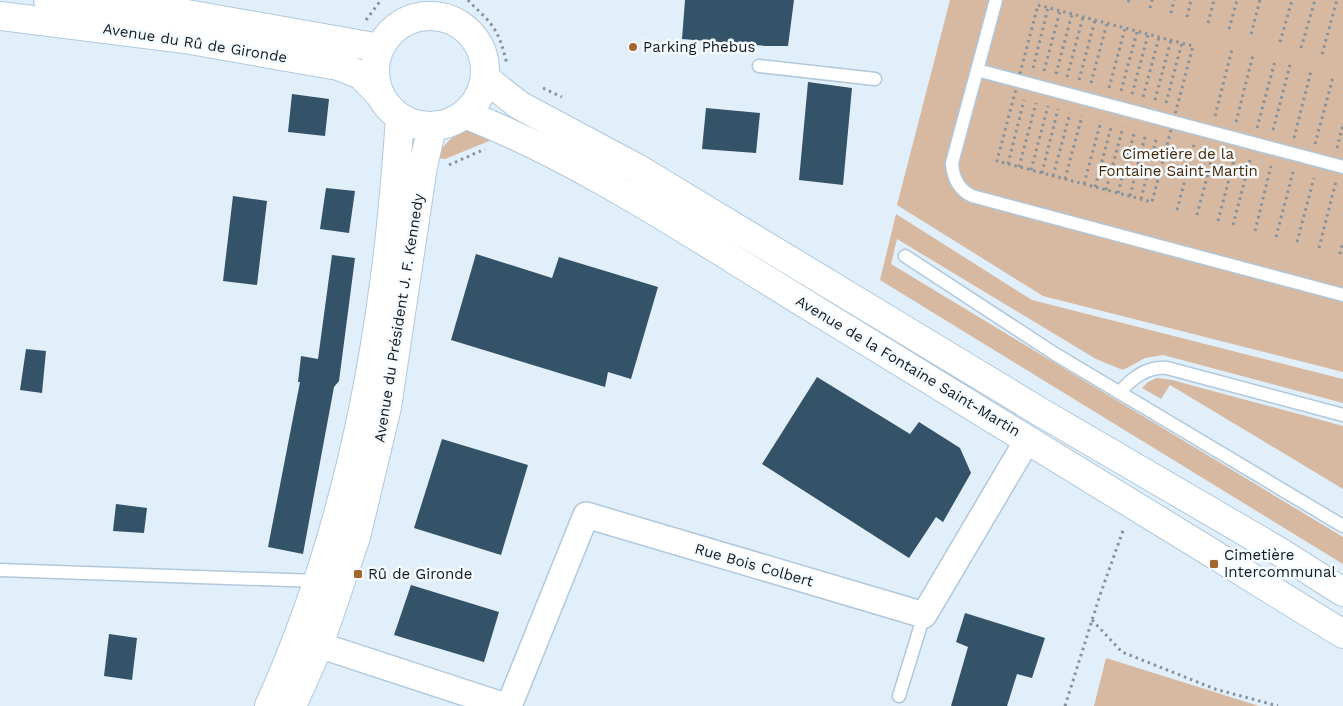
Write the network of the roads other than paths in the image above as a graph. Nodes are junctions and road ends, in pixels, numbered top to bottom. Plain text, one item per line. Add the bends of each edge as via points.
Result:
1 (48, 0) edge
2 (996, 0) edge
3 (445, 9) edge
4 (405, 12) edge
5 (0, 16) edge
6 (380, 48) junction
7 (759, 66) dead end
8 (977, 70) junction
9 (485, 78) junction
10 (875, 79) dead end
11 (380, 95) junction
12 (465, 114) junction
13 (400, 118) junction
14 (432, 127) junction
15 (1339, 166) edge
16 (905, 256) dead end
17 (1343, 295) edge
18 (1120, 392) junction
19 (1042, 413) junction
20 (1343, 415) edge
21 (1028, 439) junction
22 (1150, 476) junction
23 (1133, 504) junction
24 (1343, 526) edge
25 (0, 570) edge
26 (317, 581) junction
27 (1343, 592) edge
28 (924, 615) junction
29 (1343, 634) edge
30 (319, 644) junction
31 (899, 696) dead end
32 (269, 706) edge
33 (292, 706) edge
34 (507, 706) edge

1 - 6 main road, Avenue du Rû de Gironde via 186,14
2 - 8 lane
3 - 4 main road via 432,16 417,18
3 - 9 main road via 480,48
4 - 6 main road
5 - 11 main road, Avenue du Rû de Gironde via 186,40 338,66 361,75
6 - 11 main road via 375,64 375,80
7 - 10 lane
8 - 15 lane
8 - 17 lane via 952,163 956,181 965,192
9 - 12 main road via 475,104
9 - 19 main road, Avenue de la Fontaine Saint-Martin via 519,105 637,168
11 - 13 main road
12 - 14 main road via 450,123
12 - 21 main road, Avenue de la Fontaine Saint-Martin via 507,130 585,170
13 - 14 main road
13 - 26 main road, Avenue du Président J. F. Kennedy via 384,284 364,403 335,529
14 - 30 main road, Avenue du Président J. F. Kennedy via 423,166 388,408 356,537
16 - 18 lane via 1055,354
18 - 20 lane via 1127,383 1158,367
18 - 24 lane
19 - 21 main road
19 - 22 main road, Avenue de la Fontaine Saint-Martin
21 - 23 main road, Avenue de la Fontaine Saint-Martin
21 - 28 street
22 - 23 main road
22 - 27 main road, Avenue de la Fontaine Saint-Martin
23 - 29 main road, Avenue de la Fontaine Saint-Martin
25 - 26 lane
26 - 32 main road, Avenue du Président J. F. Kennedy via 290,659
28 - 31 lane
28 - 34 street, Rue Bois Colbert via 586,515
30 - 33 main road, Avenue du Président J. F. Kennedy
30 - 34 street, Rue Bois Colbert

